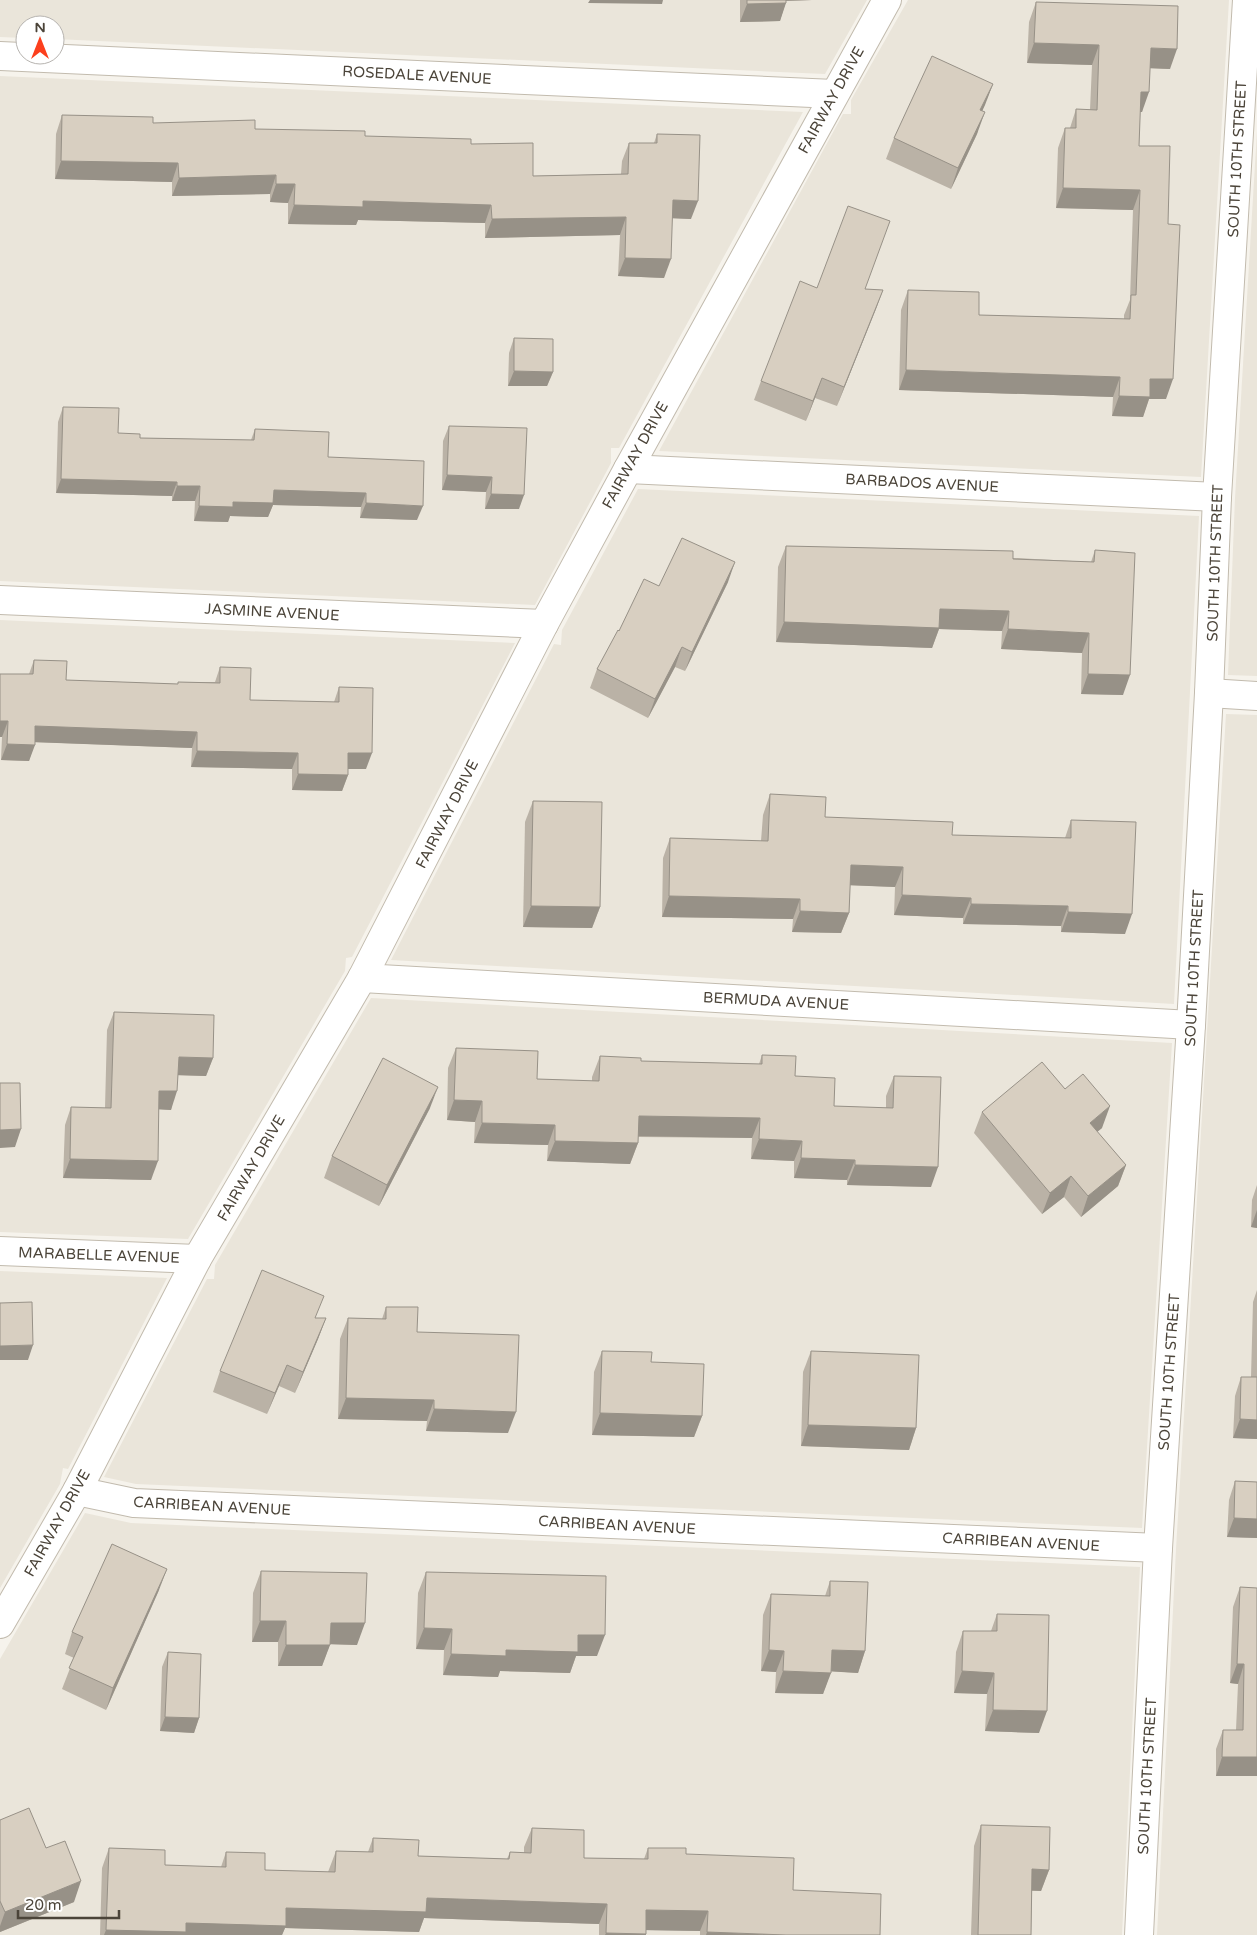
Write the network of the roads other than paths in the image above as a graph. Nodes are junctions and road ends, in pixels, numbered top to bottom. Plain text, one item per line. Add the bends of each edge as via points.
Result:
1 (887, 0) edge
2 (1247, 0) edge
3 (0, 56) edge
4 (834, 94) junction
5 (628, 468) junction
6 (1217, 497) junction
7 (0, 600) edge
8 (544, 624) junction
9 (1209, 693) junction
10 (1257, 696) edge
11 (362, 978) junction
12 (1190, 1025) junction
13 (0, 1251) edge
14 (197, 1259) junction
15 (77, 1491) junction
16 (1158, 1548) junction
17 (0, 1624) edge
18 (1139, 1935) edge

1 - 4 street, FAIRWAY DRIVE
2 - 6 street, SOUTH 10TH STREET
3 - 4 street, ROSEDALE AVENUE
4 - 5 street, FAIRWAY DRIVE
5 - 6 street, BARBADOS AVENUE
5 - 8 street, FAIRWAY DRIVE
6 - 9 street, SOUTH 10TH STREET
7 - 8 street, JASMINE AVENUE
8 - 11 street, FAIRWAY DRIVE
9 - 10 street
9 - 12 street, SOUTH 10TH STREET
11 - 12 street, BERMUDA AVENUE
11 - 14 street, FAIRWAY DRIVE
12 - 16 street, SOUTH 10TH STREET
13 - 14 street, MARABELLE AVENUE
14 - 15 street, FAIRWAY DRIVE
15 - 16 street, CARRIBEAN AVENUE via 134,1504
15 - 17 street, FAIRWAY DRIVE
16 - 18 street, SOUTH 10TH STREET

